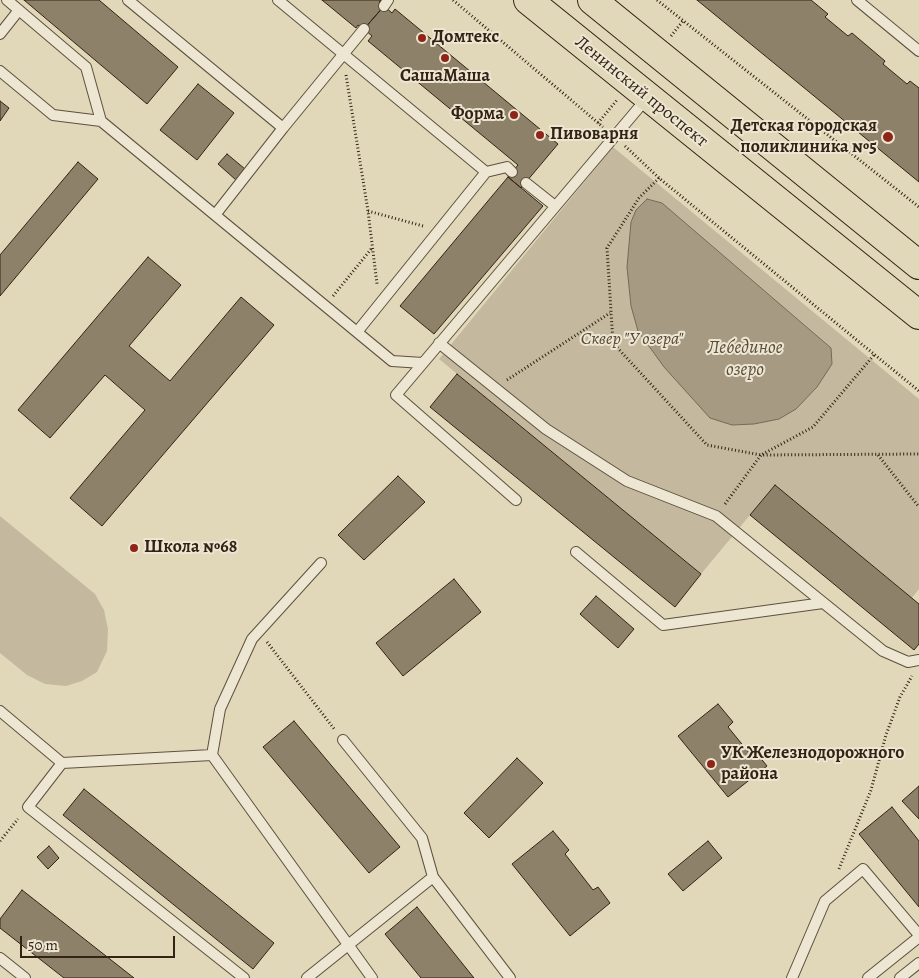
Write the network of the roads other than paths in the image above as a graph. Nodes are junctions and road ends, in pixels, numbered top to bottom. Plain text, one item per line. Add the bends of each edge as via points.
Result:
1 (7, 0) edge
2 (128, 0) edge
3 (278, 0) edge
4 (528, 0) edge
5 (592, 0) edge
6 (856, 0) edge
7 (19, 10) junction
8 (364, 29) dead end
9 (0, 34) edge
10 (919, 51) edge
11 (343, 54) junction
12 (0, 72) edge
13 (647, 98) junction
14 (101, 121) junction
15 (283, 128) junction
16 (486, 172) junction
17 (512, 172) dead end
18 (526, 183) dead end
19 (555, 206) junction
20 (215, 215) junction
21 (919, 265) edge
22 (919, 315) edge
23 (357, 332) junction
24 (440, 342) junction
25 (423, 363) junction
26 (516, 500) dead end
27 (576, 552) dead end
28 (321, 563) dead end
29 (823, 603) junction
30 (919, 660) edge
31 (0, 711) edge
32 (343, 740) road end
33 (212, 755) junction
34 (62, 763) junction
35 (433, 877) junction
36 (919, 936) edge
37 (348, 946) junction
38 (0, 958) edge
39 (919, 963) edge
40 (25, 978) edge
41 (244, 978) edge
42 (307, 978) edge
43 (372, 978) edge
44 (510, 978) edge
45 (792, 978) edge
46 (868, 978) edge
47 (900, 978) edge

1 - 7 lane
2 - 15 lane
3 - 11 lane
4 - 13 main road, Ленинский проспект
5 - 21 main road
6 - 10 lane
7 - 9 lane
7 - 14 lane via 86,67
8 - 11 lane
11 - 15 lane
11 - 16 lane
12 - 14 lane via 53,115
13 - 19 lane
13 - 22 main road, Ленинский проспект
14 - 20 lane
15 - 20 lane
16 - 17 lane via 507,167
16 - 23 lane
18 - 19 lane
19 - 24 lane
20 - 23 lane
23 - 25 lane via 392,360
24 - 25 lane
24 - 29 lane via 546,429 627,481 716,516
25 - 26 lane via 396,396
27 - 29 lane via 664,625
28 - 33 lane via 252,639 220,709
29 - 30 lane via 883,651 908,662
31 - 34 lane
32 - 35 lane via 422,838
33 - 34 lane
33 - 37 lane
34 - 41 lane via 28,807
35 - 37 lane
35 - 44 lane
36 - 45 lane via 863,869 826,902
36 - 46 lane
37 - 42 lane
37 - 43 lane
38 - 40 lane
39 - 47 lane

